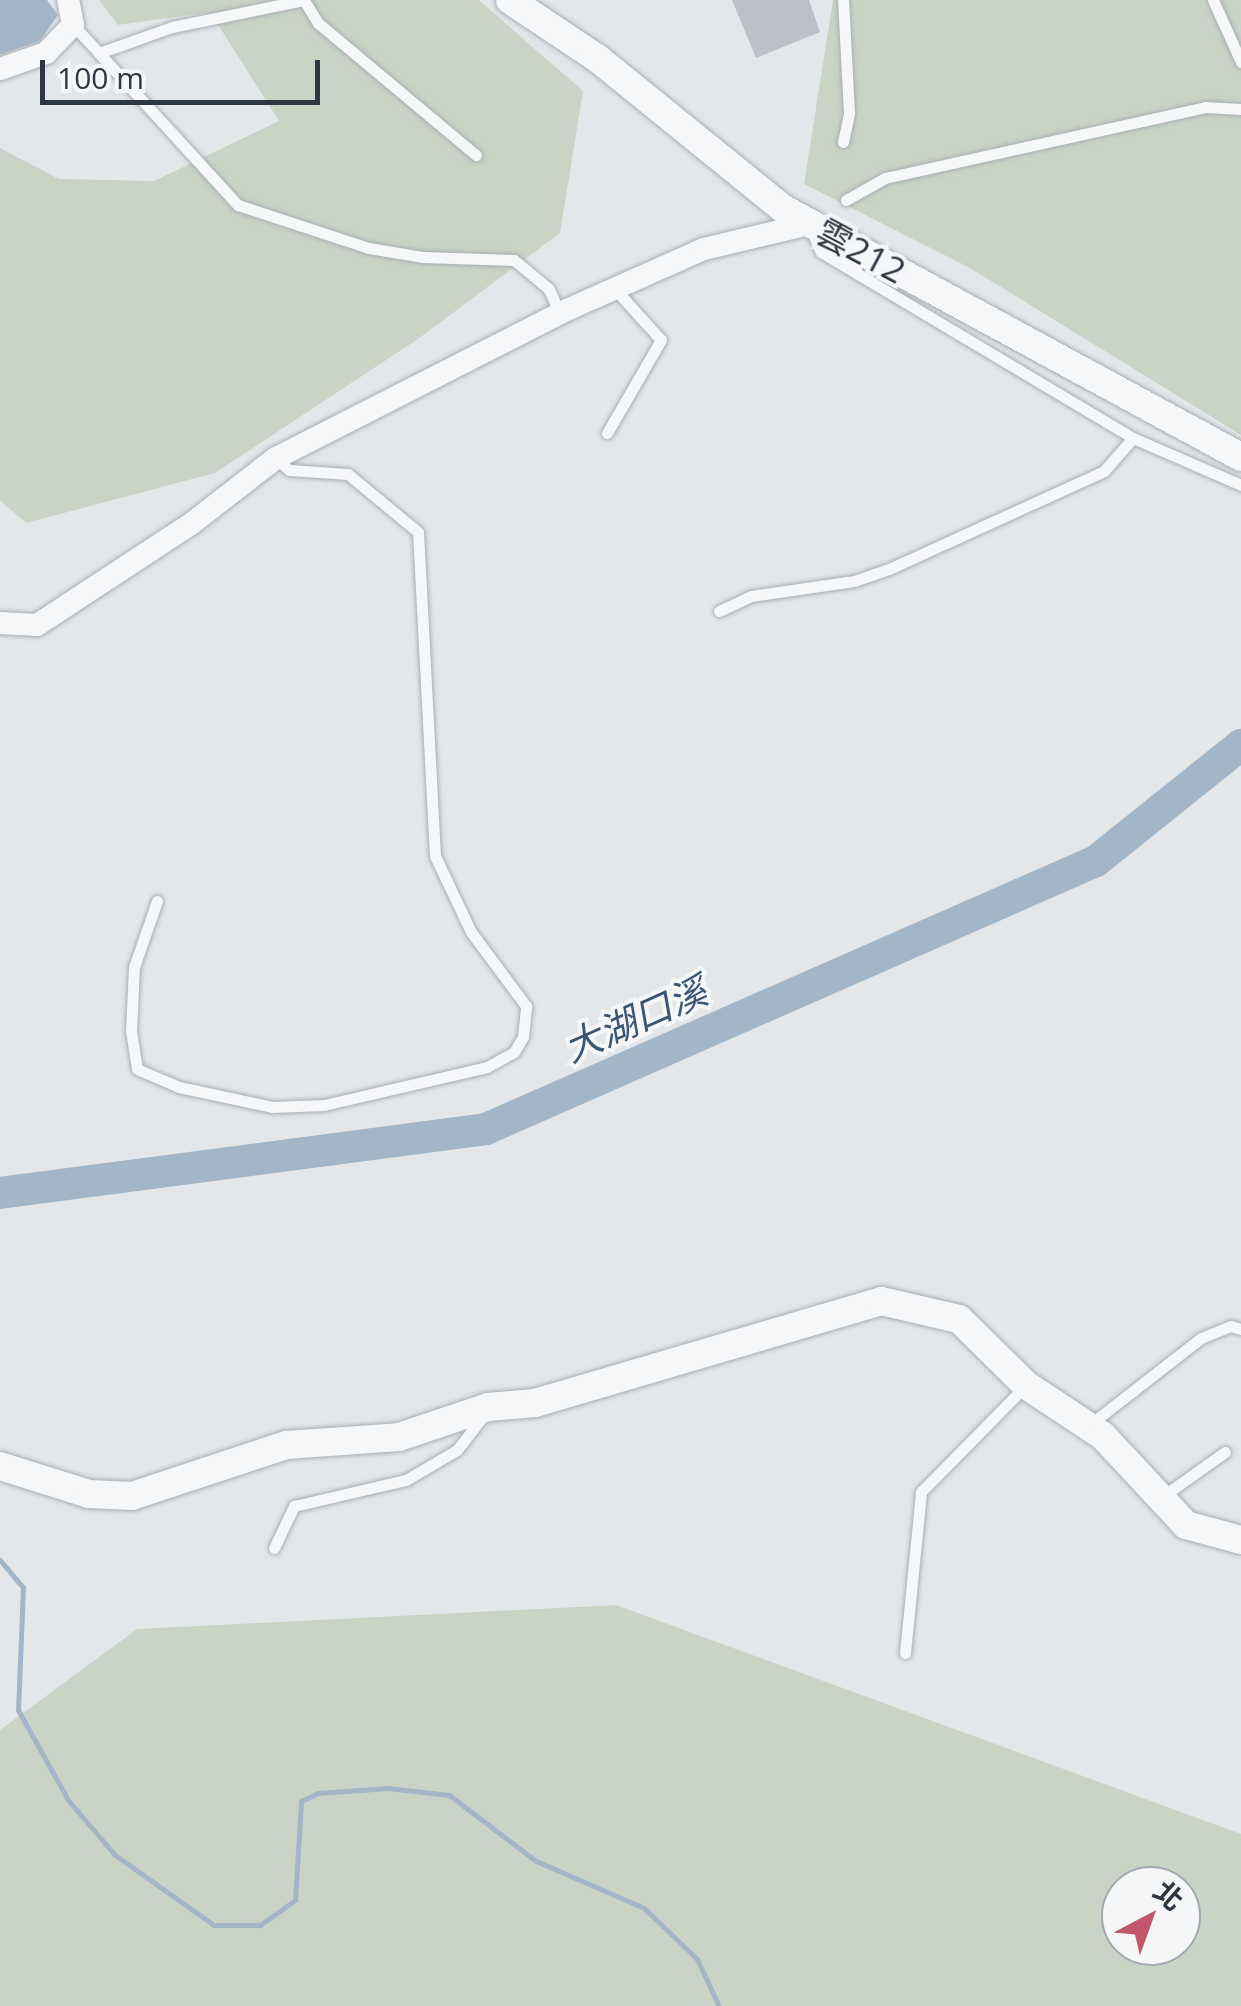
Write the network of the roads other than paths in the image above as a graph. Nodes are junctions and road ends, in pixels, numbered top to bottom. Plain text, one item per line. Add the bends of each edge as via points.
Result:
1 (68, 0) edge
2 (304, 0) edge
3 (510, 0) edge
4 (844, 0) edge
5 (1213, 0) edge
6 (74, 24) junction
7 (100, 53) junction
8 (1241, 62) edge
9 (0, 69) edge
10 (1241, 109) edge
11 (843, 142) dead end
12 (476, 155) dead end
13 (846, 200) dead end
14 (809, 224) junction
15 (614, 288) junction
16 (560, 314) junction
17 (608, 432) dead end
18 (1134, 438) junction
19 (1241, 456) edge
20 (276, 458) junction
21 (1241, 485) edge
22 (718, 611) dead end
23 (0, 623) edge
24 (157, 902) dead end
25 (1241, 1329) edge
26 (1026, 1385) junction
27 (488, 1407) junction
28 (1088, 1426) junction
29 (1224, 1452) dead end
30 (0, 1466) edge
31 (1159, 1498) junction
32 (1241, 1540) edge
33 (274, 1548) dead end
34 (905, 1653) dead end

1 - 6 street
2 - 7 lane via 172,27
2 - 12 lane via 318,22
3 - 14 street, 雲212 / 雲212 via 597,58 717,160
4 - 11 lane
5 - 8 lane
6 - 7 lane
6 - 9 street via 46,53
7 - 16 lane via 238,204 369,248 423,258 514,260 548,288
10 - 13 lane via 1205,108 885,178
14 - 15 street via 704,249
14 - 18 lane via 821,252
14 - 19 street, 雲212 / 雲212
15 - 16 street
15 - 17 lane via 661,340
16 - 20 street
18 - 21 lane
18 - 22 lane via 1104,472 889,568 854,581 751,596
20 - 23 street via 191,524 37,625
20 - 24 lane via 289,470 348,474 418,532 435,856 471,932 526,1006 523,1037 514,1052 487,1067 324,1104 272,1107 179,1087 136,1069 131,1031 134,967
25 - 28 lane via 1231,1326 1201,1338
26 - 27 street via 959,1319 881,1300 535,1403
26 - 28 street
26 - 34 lane via 922,1492
27 - 30 street via 399,1438 286,1445 132,1496 89,1494
27 - 33 lane via 457,1450 406,1480 294,1506
28 - 31 street
29 - 31 lane
31 - 32 street via 1186,1525

